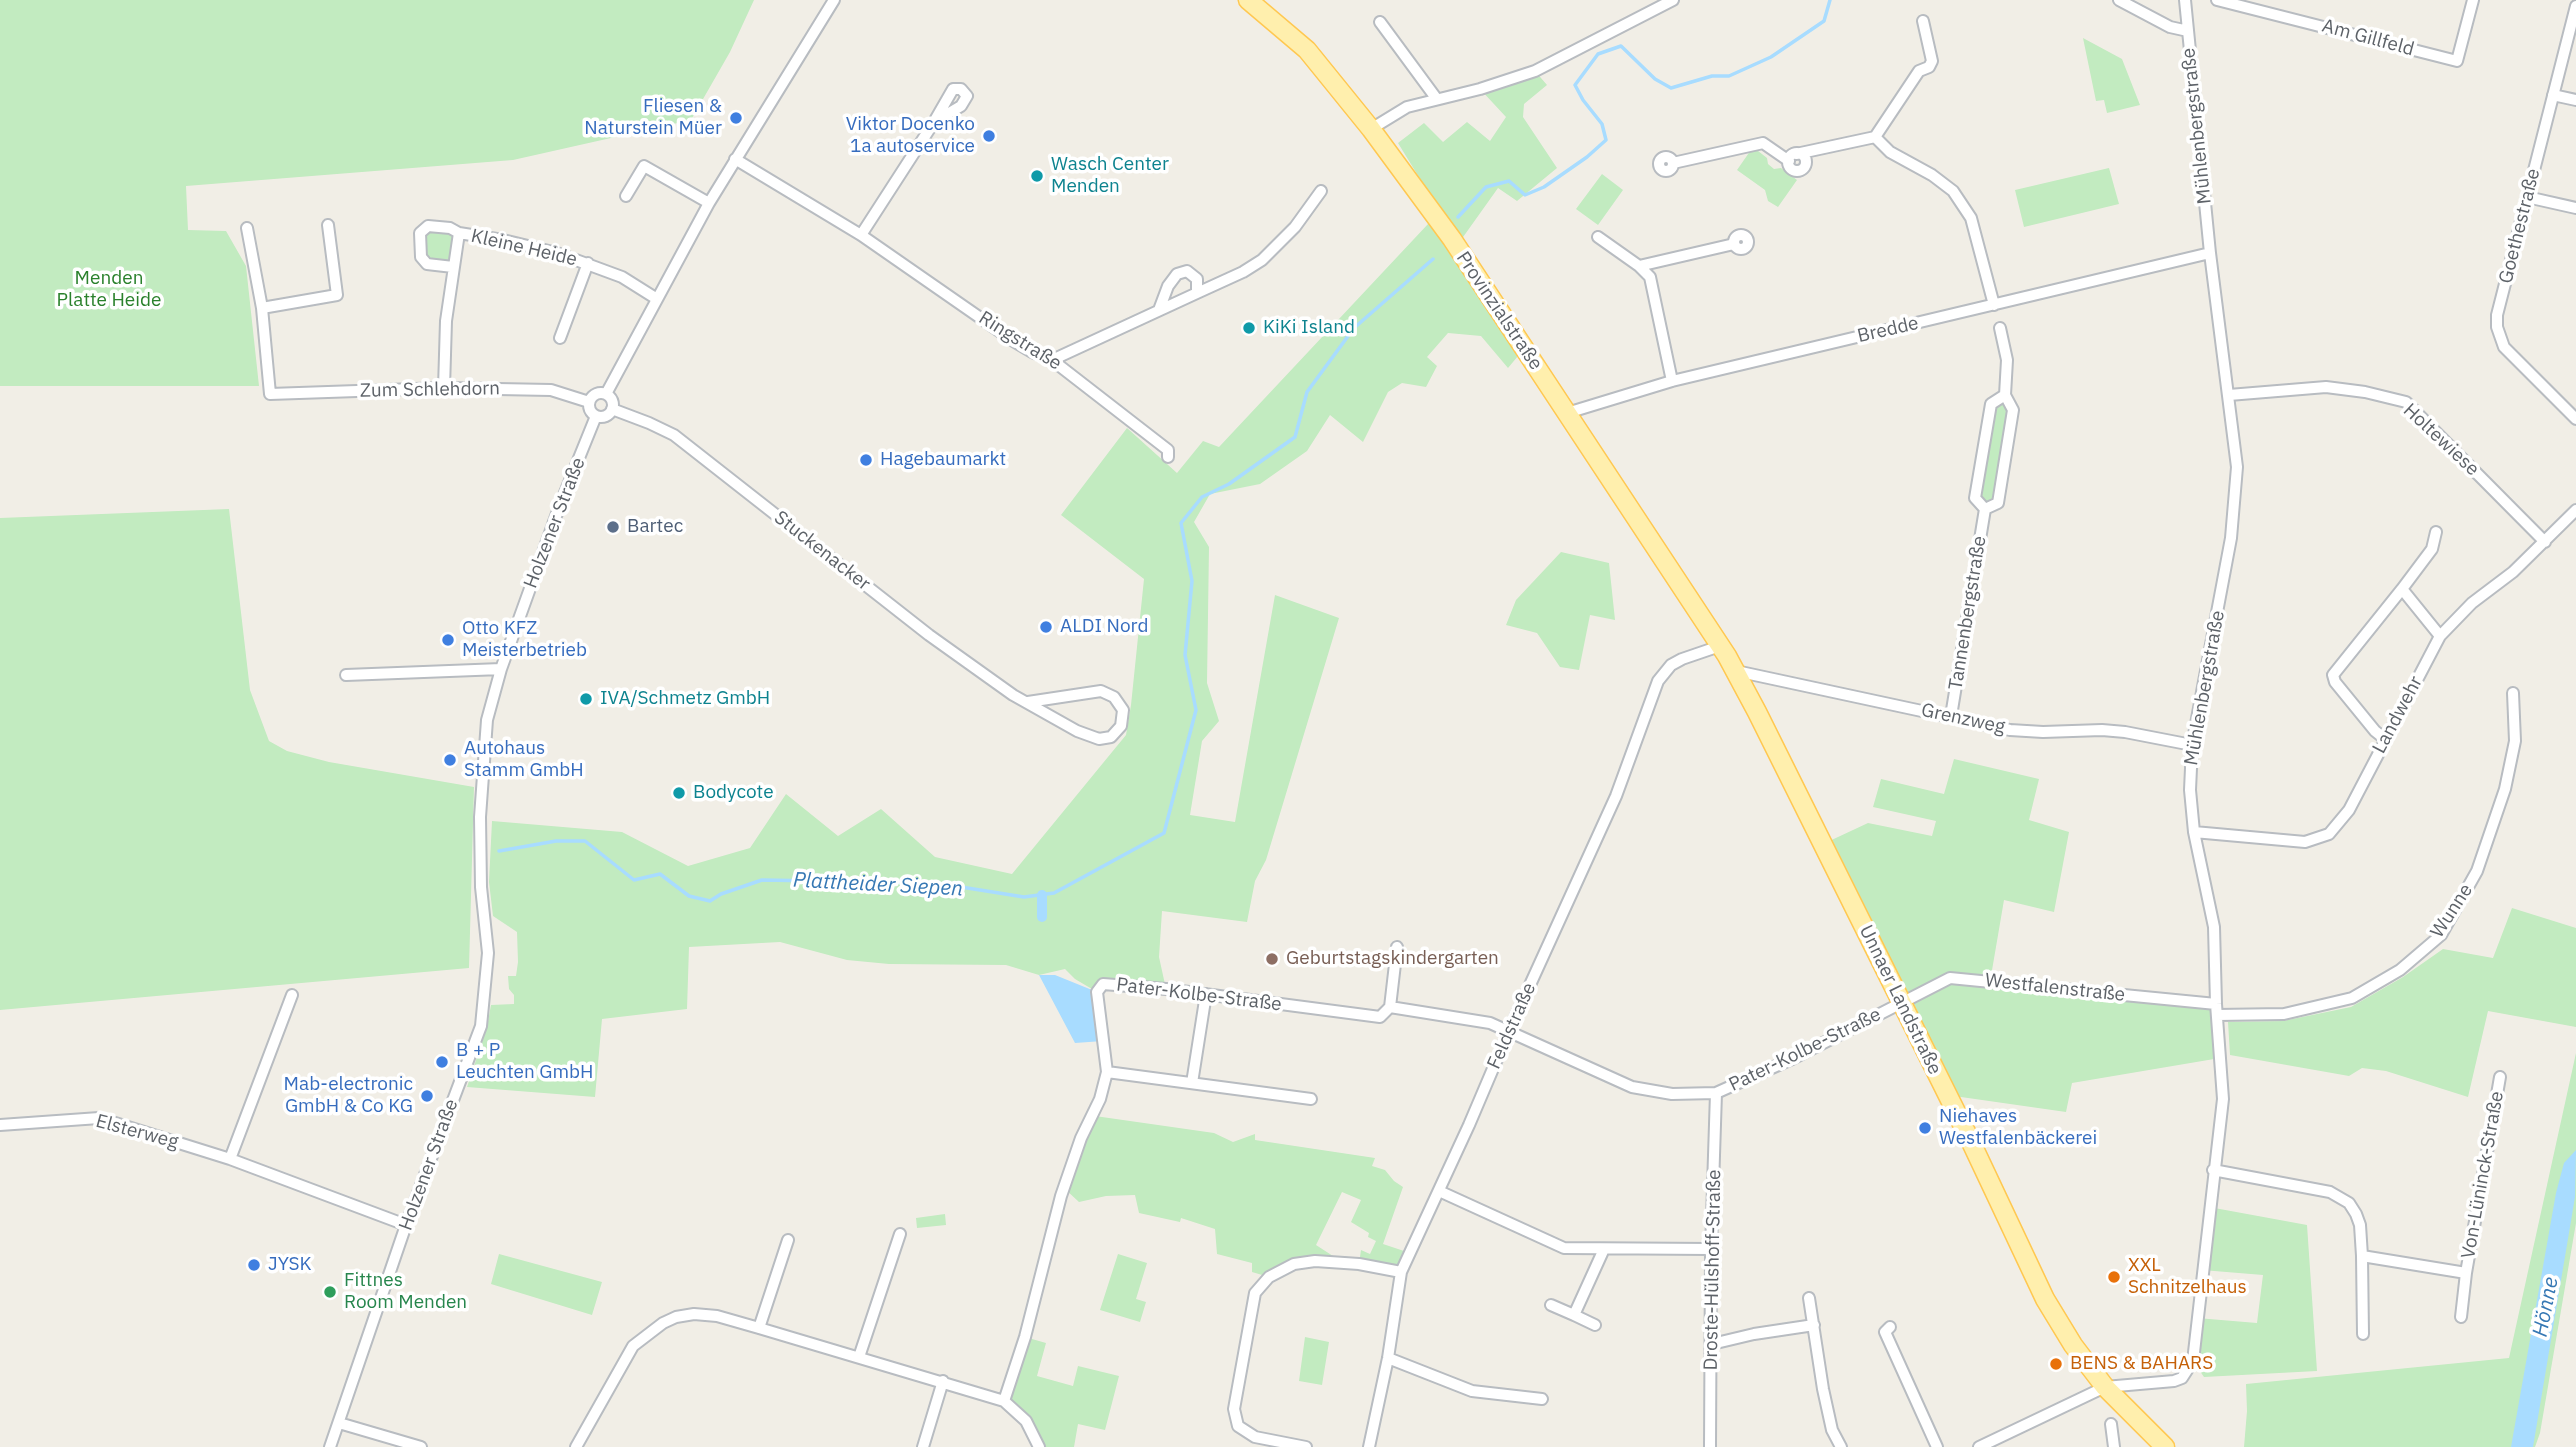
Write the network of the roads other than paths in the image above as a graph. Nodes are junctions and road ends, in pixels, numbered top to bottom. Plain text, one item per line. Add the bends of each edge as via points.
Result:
1 (834, 0) edge
2 (1248, 0) edge
3 (1673, 0) edge
4 (2119, 0) edge
5 (2185, 0) edge
6 (2217, 0) edge
7 (2473, 0) edge
8 (2257, 4) edge
9 (2576, 6) edge
10 (1923, 21) dead end
11 (1380, 22) dead end
12 (2188, 31) junction
13 (2553, 95) junction
14 (1436, 98) junction
15 (2576, 100) edge
16 (934, 122) dead end
17 (1371, 129) junction
18 (1875, 137) junction
19 (735, 159) junction
20 (1673, 163) dead end
21 (1321, 191) dead end
22 (626, 196) dead end
23 (2527, 197) junction
24 (709, 203) junction
25 (2576, 208) edge
26 (328, 225) dead end
27 (247, 228) dead end
28 (459, 233) junction
29 (860, 235) junction
30 (1598, 237) dead end
31 (1734, 244) dead end
32 (2210, 253) junction
33 (588, 263) junction
34 (1639, 266) junction
35 (453, 267) junction
36 (1197, 293) junction
37 (657, 299) junction
38 (1994, 305) junction
39 (262, 308) junction
40 (1159, 310) junction
41 (2000, 328) dead end
42 (560, 338) dead end
43 (1052, 360) junction
44 (1672, 382) junction
45 (444, 388) junction
46 (606, 394) junction
47 (2005, 395) junction
48 (2229, 395) junction
49 (589, 402) junction
50 (612, 409) junction
51 (1567, 413) junction
52 (596, 416) junction
53 (2576, 419) edge
54 (1168, 457) dead end
55 (1985, 509) junction
56 (2576, 510) edge
57 (2436, 532) dead end
58 (2546, 542) junction
59 (2402, 589) junction
60 (2441, 636) junction
61 (1720, 646) junction
62 (501, 669) junction
63 (1736, 671) junction
64 (346, 674) dead end
65 (2513, 693) dead end
66 (1028, 702) junction
67 (1951, 716) junction
68 (2385, 738) junction
69 (2192, 745) junction
70 (2194, 832) junction
71 (1397, 947) dead end
72 (1206, 994) junction
73 (292, 995) dead end
74 (1900, 1003) junction
75 (1390, 1007) junction
76 (2216, 1009) junction
77 (1509, 1031) junction
78 (1107, 1072) junction
79 (2500, 1077) dead end
80 (1192, 1083) junction
81 (1716, 1093) junction
82 (1311, 1099) dead end
83 (0, 1125) edge
84 (230, 1159) junction
85 (2213, 1170) junction
86 (1438, 1191) junction
87 (406, 1225) junction
88 (900, 1234) dead end
89 (788, 1240) dead end
90 (1604, 1248) junction
91 (1711, 1249) junction
92 (2362, 1256) junction
93 (1401, 1272) junction
94 (2466, 1273) junction
95 (1810, 1298) dead end
96 (1551, 1305) dead end
97 (1574, 1315) junction
98 (2461, 1317) dead end
99 (1595, 1325) dead end
100 (1814, 1325) junction
101 (1890, 1327) dead end
102 (759, 1328) junction
103 (2363, 1334) dead end
104 (1712, 1343) junction
105 (859, 1357) junction
106 (1388, 1358) junction
107 (943, 1381) junction
108 (2105, 1387) junction
109 (1542, 1399) dead end
110 (1004, 1401) junction
111 (340, 1423) junction
112 (2111, 1424) dead end
113 (331, 1447) edge
114 (421, 1447) edge
115 (576, 1447) edge
116 (923, 1447) edge
117 (1039, 1447) edge
118 (1306, 1447) edge
119 (1368, 1447) edge
120 (1710, 1447) edge
121 (1841, 1447) edge
122 (1937, 1447) edge
123 (1979, 1447) edge
124 (2114, 1447) edge
125 (2165, 1447) edge

1 - 19 street
2 - 17 main road, Provinzialstraße via 1307,50
3 - 14 street via 1535,71
4 - 12 street via 2170,27
5 - 12 street, Mühlenbergstraße
6 - 8 street, Am Gillfeld
7 - 8 street, Am Gillfeld via 2457,61
9 - 13 street, Goethestraße
10 - 18 street via 1932,61 1919,71
11 - 14 street
12 - 32 street, Mühlenbergstraße
13 - 15 street
13 - 23 street, Goethestraße
14 - 17 street via 1407,107
16 - 29 street
17 - 51 main road, Provinzialstraße via 1452,239
18 - 20 street via 1792,157 1763,143
18 - 38 street via 1960,200 1971,218
19 - 24 street
19 - 29 street, Ringstraße
21 - 36 street via 1289,234 1262,260
22 - 24 street via 644,166
23 - 25 street
23 - 53 street, Goethestraße via 2497,327 2510,354
24 - 37 street
26 - 39 street via 337,295
27 - 39 street
28 - 33 street, Kleine Heide via 514,242
28 - 35 street, Kleine Heide
28 - 35 street, Kleine Heide via 428,226 420,233 421,257 427,264
29 - 43 street, Ringstraße via 1015,342
30 - 34 street
31 - 34 street
32 - 38 street, Bredde
32 - 48 street, Mühlenbergstraße
33 - 37 street, Kleine Heide via 622,276
33 - 42 street, Kleine Heide
34 - 44 street via 1653,284
35 - 45 street, Kleine Heide
36 - 40 street
36 - 40 street via 1197,279 1187,271 1177,274
37 - 46 street
38 - 44 street, Bredde
39 - 45 street, Zum Schlehdorn via 270,394
40 - 43 street
41 - 47 street, Tannenbergstraße via 2007,360
43 - 54 street, Ringstraße via 1168,450
44 - 51 street, Bredde
45 - 49 street, Zum Schlehdorn via 551,390
46 - 49 street via 596,394
46 - 50 street
47 - 55 street, Tannenbergstraße via 2014,410 1998,503
47 - 55 street, Tannenbergstraße via 1991,404 1975,498
48 - 58 street, Holtewiese via 2326,387 2406,402
48 - 69 street, Mühlenbergstraße via 2236,498
49 - 52 street
50 - 52 street via 604,417
50 - 66 street, Stuckenacker via 674,435 929,635
51 - 61 main road, Provinzialstraße
52 - 62 street, Holzener Straße
55 - 67 street, Tannenbergstraße
56 - 58 street, Landwehr
57 - 59 street via 2432,549
58 - 60 street, Landwehr via 2472,603
59 - 60 street
59 - 68 street via 2333,676
60 - 68 street, Landwehr
61 - 63 main road, Unnaer Landstraße
61 - 77 street, Feldstraße via 1671,665 1658,681 1616,796
62 - 64 street
62 - 87 street, Holzener Straße via 487,720 480,817 488,953 481,1026
63 - 67 street, Grenzweg
63 - 74 main road, Unnaer Landstraße
65 - 76 street, Wunne via 2515,741 2505,789 2477,872 2441,935 2400,970 2352,998 2284,1014
66 - 66 street, Stuckenacker via 1099,739 1111,737 1121,726 1123,710 1114,697 1101,691
67 - 69 street, Grenzweg via 2010,730 2102,730
68 - 70 street, Landwehr via 2349,810 2329,834 2305,842
69 - 70 street, Mühlenbergstraße
70 - 76 street, Mühlenbergstraße via 2214,926
71 - 75 street
72 - 75 street, Pater-Kolbe-Straße via 1380,1017
72 - 78 street, Pater-Kolbe-Straße via 1103,984 1097,992
72 - 80 street
73 - 84 street
74 - 76 street, Westfalenstraße via 1950,978
74 - 81 street, Pater-Kolbe-Straße
74 - 108 main road, Unnaer Landstraße via 2035,1280 2073,1345
75 - 77 street, Pater-Kolbe-Straße via 1490,1023
76 - 85 street, Mühlenbergstraße via 2223,1099
77 - 81 street, Pater-Kolbe-Straße via 1632,1087 1672,1094
77 - 86 street, Feldstraße
78 - 80 street
78 - 110 street, Pater-Kolbe-Straße via 1061,1196
79 - 94 street, Von-Lüninck-Straße
80 - 82 street
81 - 91 street, Droste-Hülshoff-Straße
83 - 84 street, Elsterweg via 99,1118
84 - 87 street, Elsterweg
85 - 92 street via 2341,1196 2360,1225
85 - 108 street, Mühlenbergstraße via 2189,1371 2174,1381
86 - 90 street via 1564,1248
86 - 93 street, Feldstraße
87 - 111 street, Holzener Straße
88 - 105 street
89 - 102 street
90 - 91 street
90 - 97 street
91 - 104 street, Droste-Hülshoff-Straße
92 - 94 street, Von-Lüninck-Straße
92 - 103 street
93 - 106 street, Feldstraße
93 - 118 street via 1359,1264 1294,1264 1269,1277 1255,1293 1234,1409 1238,1426 1255,1437
94 - 98 street, Von-Lüninck-Straße
95 - 100 street
96 - 97 street
97 - 99 street
100 - 104 street
100 - 121 street via 1832,1430
101 - 122 street via 1885,1332
102 - 105 street
102 - 115 street via 694,1314 663,1323 629,1350
104 - 120 street, Droste-Hülshoff-Straße
105 - 107 street
106 - 109 street via 1472,1391
106 - 119 street, Feldstraße
107 - 110 street
107 - 116 street
108 - 123 street
108 - 125 main road, Unnaer Landstraße
110 - 117 street via 1026,1421
111 - 113 street, Holzener Straße
111 - 114 street
112 - 124 street

